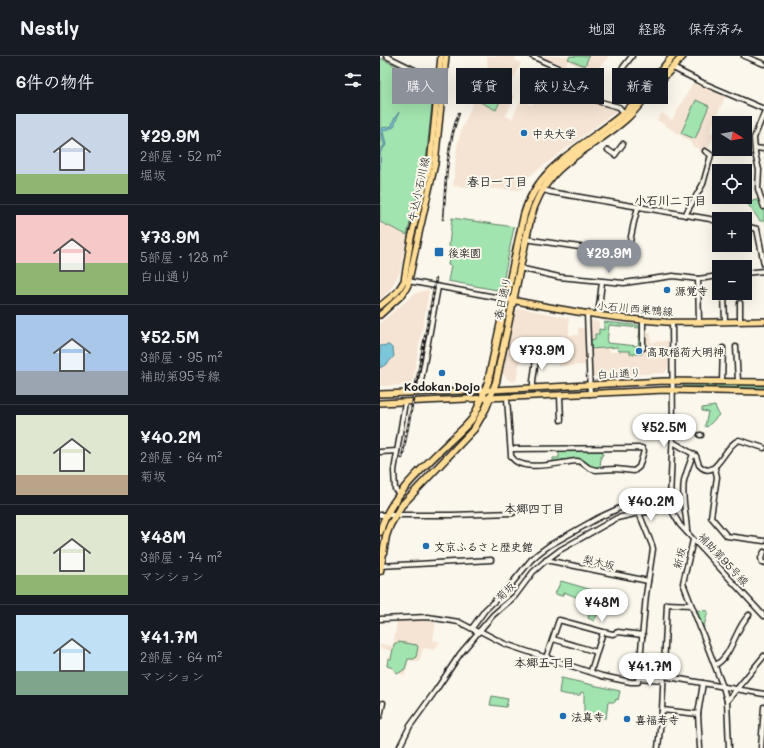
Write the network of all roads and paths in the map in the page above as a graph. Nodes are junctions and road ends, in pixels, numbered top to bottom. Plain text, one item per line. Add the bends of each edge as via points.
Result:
1 (386, 56) edge
2 (441, 56) edge
3 (446, 56) edge
4 (532, 56) edge
5 (632, 56) edge
6 (673, 56) edge
7 (683, 56) edge
8 (744, 56) edge
9 (764, 64) edge
10 (412, 68) edge
11 (442, 68) edge
12 (444, 68) edge
13 (623, 68) edge
14 (663, 68) edge
15 (673, 68) junction
16 (440, 104) edge
17 (635, 104) edge
18 (764, 109) edge
19 (764, 112) edge
20 (626, 115) junction
21 (623, 144) dead end
22 (755, 148) junction
23 (764, 149) edge
24 (608, 150) dead end
25 (705, 151) dead end
26 (539, 188) junction
27 (638, 207) junction
28 (764, 207) edge
29 (685, 214) junction
30 (712, 220) edge
31 (752, 228) edge
32 (525, 239) junction
33 (764, 264) edge
34 (519, 268) junction
35 (764, 271) edge
36 (752, 272) edge
37 (712, 277) edge
38 (698, 279) junction
39 (407, 281) junction
40 (602, 282) junction
41 (438, 287) junction
42 (509, 299) junction
43 (724, 300) edge
44 (740, 303) dead end
45 (380, 306) edge
46 (587, 313) junction
47 (380, 315) edge
48 (598, 315) junction
49 (643, 320) junction
50 (699, 321) junction
51 (725, 321) junction
52 (740, 321) junction
53 (764, 321) edge
54 (672, 322) junction
55 (736, 347) dead end
56 (643, 348) dead end
57 (723, 348) dead end
58 (537, 352) dead end
59 (674, 380) junction
60 (722, 381) junction
61 (738, 381) junction
62 (764, 382) edge
63 (590, 385) junction
64 (533, 388) junction
65 (493, 390) junction
66 (673, 390) junction
67 (485, 391) junction
68 (419, 392) junction
69 (764, 392) edge
70 (380, 394) edge
71 (590, 394) junction
72 (560, 396) junction
73 (507, 398) junction
74 (481, 399) junction
75 (490, 399) junction
76 (405, 402) junction
77 (380, 403) edge
78 (561, 420) dead end
79 (672, 442) junction
80 (764, 448) edge
81 (511, 449) junction
82 (397, 451) junction
83 (380, 452) edge
84 (693, 454) junction
85 (715, 468) junction
86 (399, 494) junction
87 (638, 502) dead end
88 (671, 505) junction
89 (513, 513) dead end
90 (638, 513) junction
91 (387, 514) junction
92 (396, 514) junction
93 (380, 515) edge
94 (380, 532) edge
95 (687, 533) junction
96 (693, 540) junction
97 (764, 541) edge
98 (764, 552) edge
99 (491, 560) dead end
100 (546, 560) junction
101 (764, 563) edge
102 (380, 568) edge
103 (648, 581) junction
104 (691, 604) junction
105 (749, 615) dead end
106 (764, 616) edge
107 (380, 619) edge
108 (472, 628) junction
109 (479, 631) junction
110 (602, 632) junction
111 (643, 635) junction
112 (553, 639) junction
113 (596, 652) junction
114 (764, 656) edge
115 (546, 658) junction
116 (715, 665) junction
117 (591, 672) junction
118 (638, 678) junction
119 (663, 678) junction
120 (703, 683) junction
121 (723, 687) junction
122 (736, 689) junction
123 (764, 694) edge
124 (727, 700) junction
125 (383, 703) dead end
126 (764, 707) edge
127 (662, 710) junction
128 (698, 714) junction
129 (380, 716) edge
130 (399, 748) edge
131 (658, 748) edge
132 (700, 748) edge
133 (729, 748) edge
134 (761, 748) edge

1 - 10 street
2 - 11 main road, 牛込小石川線
3 - 12 main road, 牛込小石川線
4 - 20 street via 560,69 558,80 601,102 619,107
5 - 13 street
6 - 14 highway, 春日通り
7 - 15 highway, 春日通り
8 - 9 street
15 - 18 street
15 - 20 highway, 春日通り
16 - 39 main road, 牛込小石川線 via 433,174
17 - 20 highway, 春日通り
19 - 22 street via 754,138
20 - 26 highway, 春日通り via 558,163 548,172
21 - 24 street via 615,155
22 - 23 street
22 - 28 street via 759,170 758,189
25 - 29 street via 711,155 703,184
26 - 27 street
26 - 32 highway, 春日通り
26 - 42 highway, 春日通り via 532,196 525,212
27 - 29 street
27 - 32 street via 627,256
29 - 30 street
31 - 33 street via 757,229
32 - 34 highway, 春日通り
34 - 40 street via 559,277
34 - 42 highway, 春日通り
35 - 36 street
37 - 38 street
38 - 40 street via 673,276 624,284
38 - 50 street
39 - 41 street
39 - 45 main road, 牛込小石川線
39 - 47 main road, 牛込小石川線 via 403,294
40 - 48 street
41 - 42 street
41 - 68 street
42 - 46 main road, 小石川西巣鴨線
42 - 65 highway, 春日通り
42 - 67 highway, 春日通り
43 - 51 street
44 - 52 street
46 - 48 main road, 小石川西巣鴨線
46 - 63 street
48 - 49 main road, 小石川西巣鴨線
49 - 54 main road, 小石川西巣鴨線
49 - 56 street
50 - 51 main road, 小石川西巣鴨線
50 - 54 main road, 小石川西巣鴨線
51 - 52 main road, 小石川西巣鴨線
52 - 53 main road, 小石川西巣鴨線
54 - 59 street, 補助第95号線
55 - 61 street
57 - 60 street
58 - 64 street
59 - 60 main road, 白山通り
59 - 63 main road, 白山通り
59 - 66 street, 補助第95号線
60 - 61 main road, 白山通り
61 - 62 main road, 白山通り
63 - 64 main road, 白山通り
63 - 71 street
64 - 65 main road, 白山通り
65 - 67 main road, 白山通り
65 - 75 highway, 春日通り
66 - 69 main road, 白山通り
66 - 71 main road, 白山通り
66 - 79 street, 補助第95号線
67 - 68 main road, 白山通り
67 - 74 highway, 春日通り
68 - 70 main road, 白山通り
71 - 72 main road, 白山通り
72 - 73 main road, 白山通り
72 - 78 street
73 - 75 main road, 白山通り
73 - 81 street
74 - 75 main road, 白山通り
74 - 76 main road, 白山通り
74 - 86 highway, 春日通り via 468,424
75 - 92 highway, 春日通り via 474,429 416,488
76 - 77 main road, 白山通り
76 - 82 street
79 - 84 street
79 - 88 street, 補助第95号線
80 - 85 street via 739,440
81 - 81 street via 512,458 525,464 544,466 577,461 590,469 598,470 637,470 644,451 642,448
82 - 83 street
82 - 86 street via 394,486
84 - 85 street via 701,468
84 - 95 street via 684,481
85 - 97 street via 711,517 727,536
86 - 91 highway, 春日通り
87 - 108 street via 598,518 539,553 484,610
88 - 90 street, 菊坂
88 - 95 street, 補助第95号線 via 677,521
89 - 92 street via 452,516
90 - 100 street, 菊坂 via 613,521
90 - 103 street via 652,545
91 - 92 street
91 - 93 street
91 - 94 highway, 春日通り
92 - 102 highway, 春日通り via 384,539
95 - 96 street, 補助第95号線
96 - 104 street, 新坂 via 683,582
96 - 106 street, 補助第95号線
98 - 101 street via 761,558
99 - 102 street
100 - 103 street, 梨木坂
100 - 109 street, 菊坂 via 533,572 515,596
103 - 111 street
104 - 116 street
104 - 119 street via 667,604
105 - 116 street via 743,621 722,662
107 - 108 street via 428,617 459,622
108 - 109 street
109 - 115 street via 505,644
109 - 130 street, 菊坂 via 410,726
110 - 111 street
110 - 112 street via 559,620
110 - 113 street
111 - 118 street
112 - 113 street
112 - 115 street
113 - 117 street
114 - 122 street
115 - 117 street
116 - 121 street
117 - 118 street via 635,683 638,682
118 - 119 street
119 - 120 street
119 - 127 street
120 - 121 street
120 - 128 street
121 - 122 street
121 - 124 street
122 - 123 street
122 - 124 street
124 - 133 street
125 - 129 street
126 - 134 street
127 - 128 street
127 - 131 street
128 - 132 street

